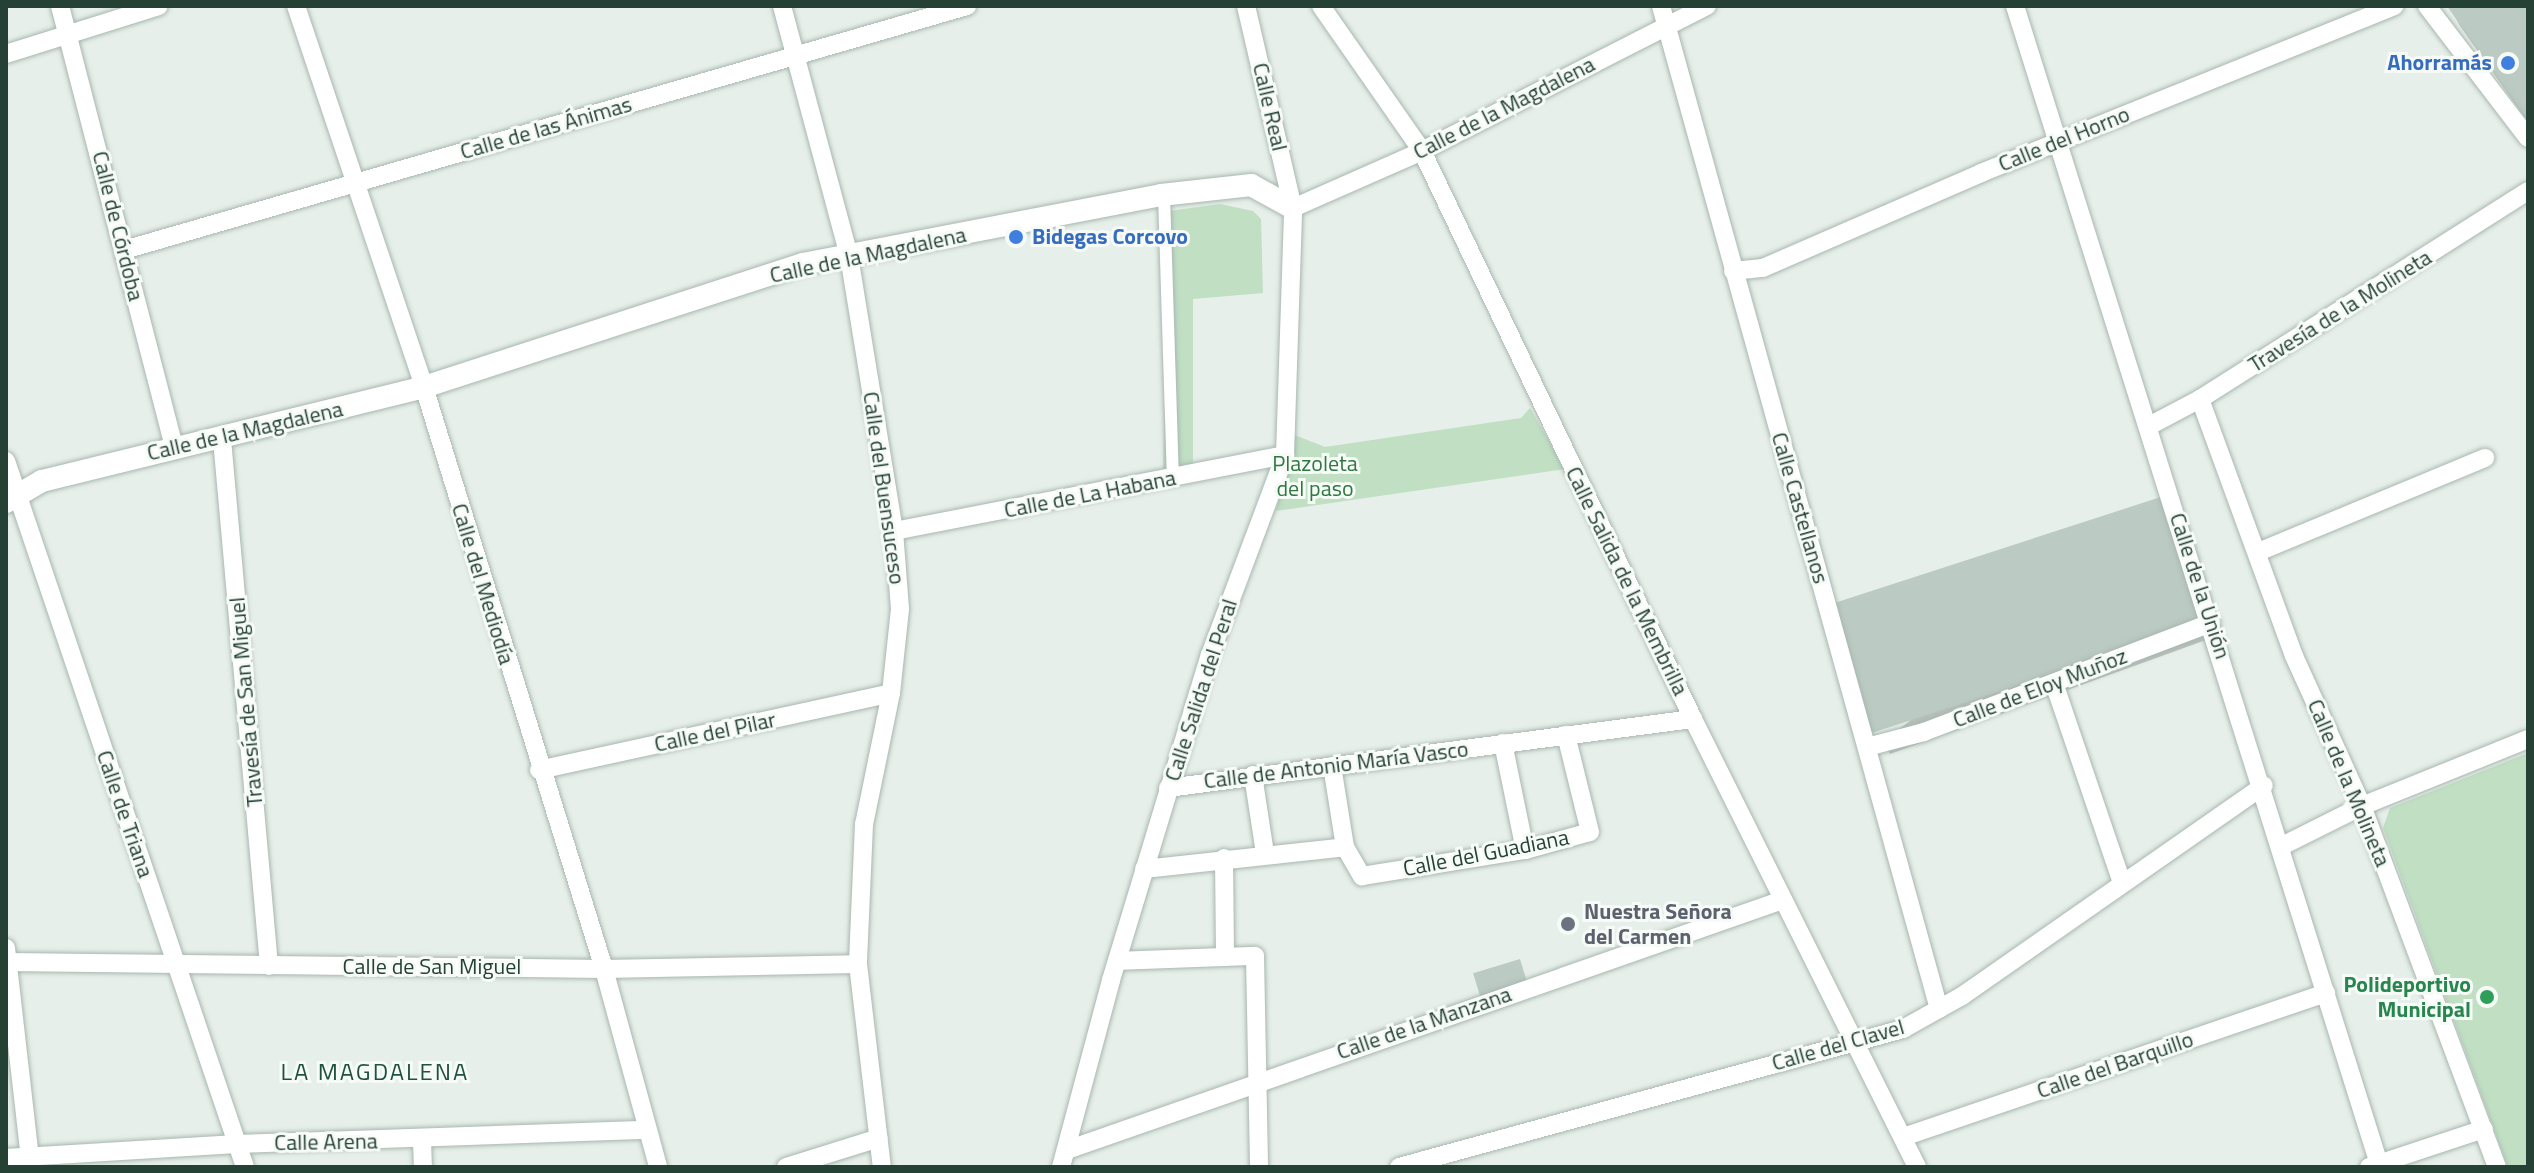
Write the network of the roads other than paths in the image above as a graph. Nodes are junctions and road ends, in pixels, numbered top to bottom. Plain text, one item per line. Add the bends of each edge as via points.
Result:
1 (60, 6) edge
2 (159, 6) edge
3 (296, 6) edge
4 (782, 6) edge
5 (967, 6) edge
6 (1246, 6) edge
7 (1321, 6) edge
8 (1661, 6) edge
9 (1707, 6) edge
10 (2015, 6) edge
11 (2395, 6) edge
12 (2427, 6) edge
13 (1667, 26) junction
14 (69, 36) junction
15 (6, 54) edge
16 (797, 57) junction
17 (2528, 138) edge
18 (2059, 142) junction
19 (1422, 151) junction
20 (355, 183) junction
21 (2528, 191) edge
22 (1164, 195) junction
23 (1293, 208) junction
24 (124, 250) junction
25 (849, 256) junction
26 (1733, 271) junction
27 (424, 387) junction
28 (2200, 399) junction
29 (2149, 426) junction
30 (222, 439) junction
31 (174, 447) junction
32 (1285, 455) junction
33 (2485, 458) dead end
34 (6, 461) edge
35 (1173, 479) junction
36 (11, 496) edge
37 (894, 531) junction
38 (2258, 552) junction
39 (2211, 623) junction
40 (2054, 683) junction
41 (891, 693) junction
42 (1693, 719) junction
43 (1566, 735) junction
44 (2528, 739) edge
45 (1503, 743) junction
46 (1867, 747) junction
47 (1332, 766) junction
48 (539, 770) junction
49 (1253, 775) junction
50 (2264, 785) junction
51 (1168, 788) junction
52 (2362, 806) junction
53 (2282, 846) junction
54 (1345, 847) junction
55 (1525, 850) junction
56 (1265, 853) junction
57 (1224, 858) junction
58 (1144, 869) junction
59 (2122, 883) junction
60 (1783, 900) junction
61 (8, 957) edge
62 (1225, 957) junction
63 (1117, 961) junction
64 (858, 964) junction
65 (269, 966) junction
66 (177, 967) junction
67 (604, 969) junction
68 (2326, 993) junction
69 (1939, 1009) junction
70 (1854, 1040) junction
71 (1257, 1080) junction
72 (2484, 1129) junction
73 (647, 1130) junction
74 (1903, 1137) junction
75 (879, 1138) junction
76 (422, 1141) junction
77 (237, 1144) junction
78 (6, 1158) edge
79 (1064, 1159) edge
80 (95, 1160) edge
81 (31, 1162) edge
82 (2376, 1166) edge
83 (245, 1167) edge
84 (423, 1167) edge
85 (658, 1167) edge
86 (786, 1167) edge
87 (882, 1167) edge
88 (1259, 1167) edge
89 (1399, 1167) edge
90 (1917, 1167) edge
91 (2497, 1167) edge

1 - 14 street, Calle de Córdoba
2 - 14 street
3 - 20 street, Calle del Mediodía
4 - 16 street, Calle del Buensuceso
5 - 16 street, Calle de las Ánimas
6 - 23 street, Calle Real
7 - 19 street, Calle Salida de la Membrilla
8 - 13 street, Calle Castellanos
9 - 13 street, Calle de la Magdalena
10 - 18 street, Calle de la Unión
11 - 18 street, Calle del Horno
12 - 17 street
13 - 19 street, Calle de la Magdalena
13 - 26 street, Calle Castellanos
14 - 15 street
14 - 24 street, Calle de Córdoba
16 - 20 street, Calle de las Ánimas
16 - 25 street, Calle del Buensuceso
18 - 26 street, Calle del Horno via 1763,268
18 - 29 street, Calle de la Unión
19 - 23 street, Calle de la Magdalena
19 - 42 street, Calle Salida de la Membrilla
20 - 24 street, Calle de las Ánimas
20 - 27 street, Calle del Mediodía
21 - 28 street, Travesía de la Molineta
22 - 23 street, Calle de la Magdalena via 1251,185
22 - 25 street, Calle de la Magdalena
22 - 35 street
23 - 32 street, Calle Salida del Peral
24 - 31 street, Calle de Córdoba
25 - 27 street, Calle de la Magdalena via 803,264
25 - 37 street, Calle del Buensuceso
26 - 46 street, Calle Castellanos
27 - 30 street, Calle de la Magdalena
27 - 48 street, Calle del Mediodía
28 - 29 street, Travesía de la Molineta
28 - 38 street, Calle de la Molineta
29 - 39 street, Calle de la Unión
30 - 31 street, Calle de la Magdalena
30 - 65 street, Travesía de San Miguel
31 - 36 street, Calle de la Magdalena
32 - 35 street, Calle de La Habana
32 - 51 street, Calle Salida del Peral via 1210,655
33 - 38 street
34 - 36 street, Calle de Triana
35 - 37 street, Calle de La Habana
36 - 66 street, Calle de Triana
37 - 41 street, Calle del Buensuceso via 900,609
38 - 52 street, Calle de la Molineta via 2294,656
39 - 40 street, Calle de Eloy Muñoz
39 - 50 street, Calle de la Unión
40 - 46 street, Calle de Eloy Muñoz via 1924,732
40 - 59 street
41 - 48 street, Calle del Pilar
41 - 64 street, Calle del Buensuceso via 864,824
42 - 43 street, Calle de Antonio María Vasco
42 - 60 street, Calle Salida de la Membrilla
43 - 45 street, Calle de Antonio María Vasco
43 - 55 street, Calle del Guadiana via 1590,832
44 - 52 street
45 - 47 street, Calle de Antonio María Vasco
45 - 55 street
46 - 69 street, Calle Castellanos
47 - 49 street, Calle de Antonio María Vasco
47 - 54 street
48 - 67 street, Calle del Mediodía
49 - 51 street, Calle de Antonio María Vasco
49 - 56 street
50 - 53 street, Calle de la Unión
50 - 59 street, Calle del Clavel
51 - 58 street, Calle Salida del Peral
52 - 53 street
52 - 72 street, Calle de la Molineta
53 - 68 street, Calle de la Unión
54 - 55 street, Calle del Guadiana via 1362,876
54 - 56 street
56 - 57 street
57 - 58 street
57 - 62 street
58 - 63 street, Calle Salida del Peral
59 - 69 street, Calle del Clavel
60 - 70 street, Calle Salida de la Membrilla
60 - 71 street, Calle de la Manzana
61 - 66 street, Calle de San Miguel
61 - 81 street
62 - 63 street
62 - 71 street via 1255,956
63 - 79 street, Calle Salida del Peral
64 - 67 street, Calle de San Miguel
64 - 75 street, Calle del Buensuceso
65 - 66 street, Calle de San Miguel
65 - 67 street, Calle de San Miguel
66 - 77 street, Calle de Triana
67 - 73 street, Calle del Mediodía
68 - 74 street, Calle del Barquillo
68 - 82 street, Calle de la Unión
69 - 70 street, Calle del Clavel via 1903,1029
70 - 74 street, Calle Salida de la Membrilla
70 - 89 street, Calle del Clavel
71 - 79 street, Calle de la Manzana
71 - 88 street
72 - 82 street
72 - 91 street, Calle de la Molineta
73 - 76 street, Calle Arena
73 - 85 street, Calle del Mediodía
74 - 90 street, Calle Salida de la Membrilla
75 - 86 street
75 - 87 street, Calle del Buensuceso
76 - 77 street, Calle Arena
76 - 84 street
77 - 80 street, Calle Arena
77 - 83 street, Calle de Triana
78 - 81 street, Calle Arena
80 - 81 street, Calle Arena

